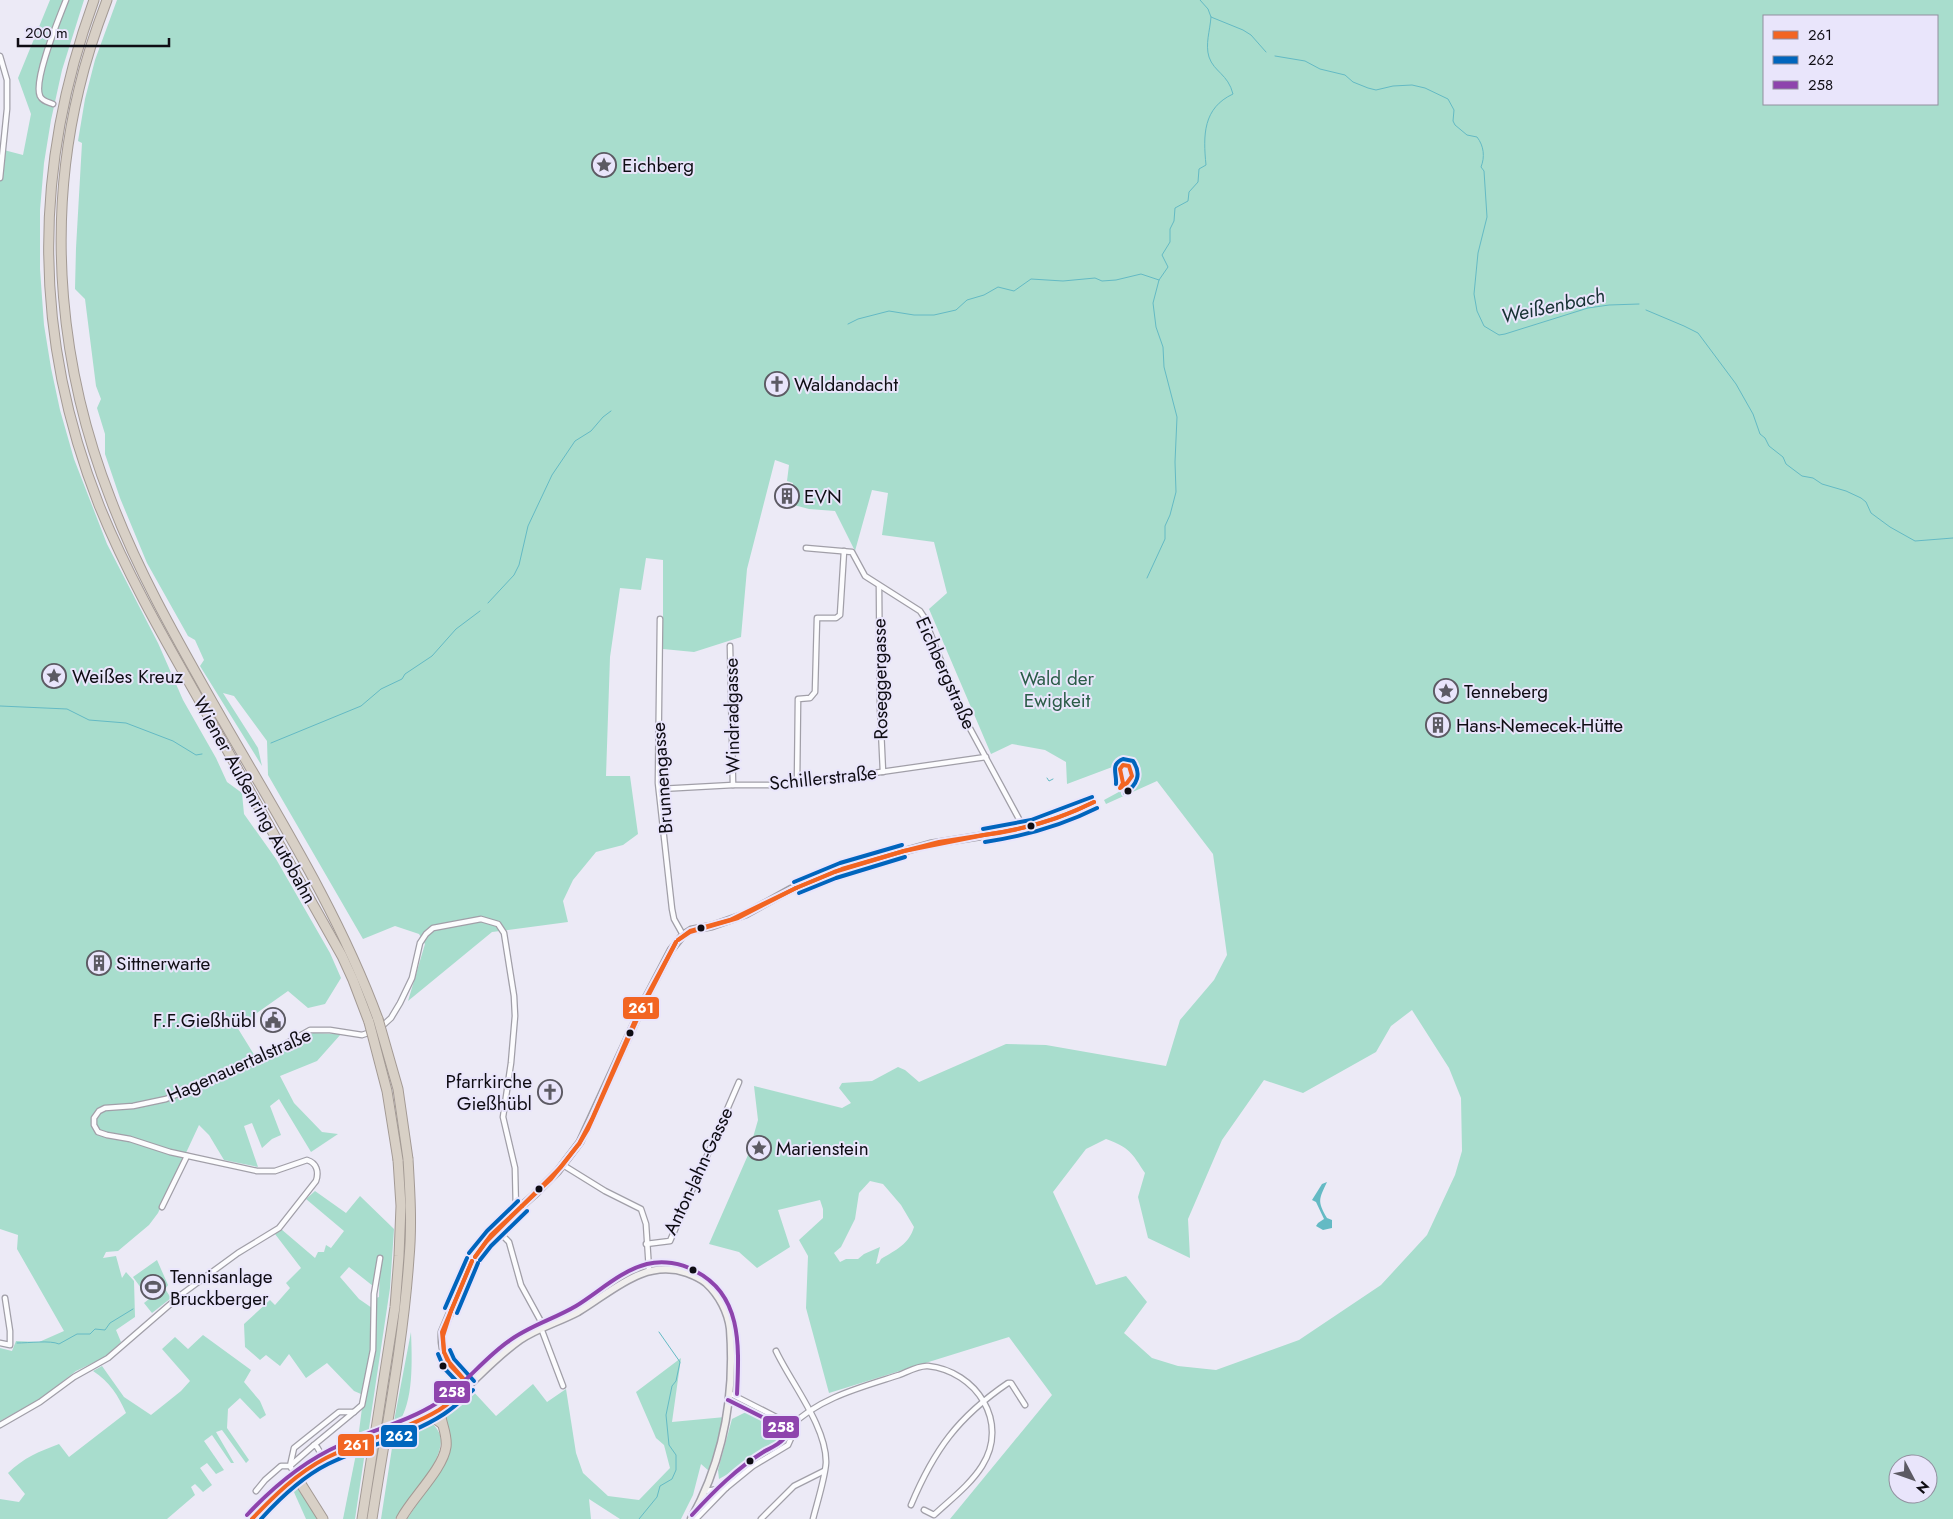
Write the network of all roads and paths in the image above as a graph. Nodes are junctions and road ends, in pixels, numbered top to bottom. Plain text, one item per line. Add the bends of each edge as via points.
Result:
1 (66, 0) edge
2 (94, 0) edge
3 (107, 0) edge
4 (0, 56) edge
5 (53, 104) dead end
6 (0, 178) edge
7 (806, 548) dead end
8 (844, 551) junction
9 (879, 586) junction
10 (660, 618) dead end
11 (730, 646) dead end
12 (986, 757) junction
13 (882, 772) junction
14 (797, 784) junction
15 (733, 785) junction
16 (660, 789) junction
17 (1019, 830) joint
18 (683, 935) junction
19 (739, 1082) dead end
20 (187, 1156) junction
21 (563, 1165) junction
22 (162, 1207) dead end
23 (516, 1211) junction
24 (497, 1230) junction
25 (646, 1244) junction
26 (380, 1258) dead end
27 (649, 1270) junction
28 (5, 1298) dead end
29 (542, 1328) junction
30 (0, 1343) edge
31 (776, 1351) dead end
32 (469, 1386) junction
33 (563, 1386) dead end
34 (731, 1394) junction
35 (984, 1400) junction
36 (1025, 1405) dead end
37 (440, 1409) junction
38 (810, 1411) junction
39 (354, 1412) junction
40 (430, 1415) junction
41 (441, 1423) junction
42 (0, 1425) edge
43 (790, 1428) junction
44 (314, 1445) junction
45 (324, 1459) junction
46 (290, 1466) junction
47 (824, 1471) junction
48 (296, 1476) junction
49 (726, 1488) junction
50 (256, 1491) dead end
51 (705, 1491) junction
52 (911, 1505) dead end
53 (924, 1510) dead end
54 (933, 1517) edge
55 (252, 1519) edge
56 (322, 1519) edge
57 (362, 1519) edge
58 (372, 1519) edge
59 (401, 1519) edge
60 (691, 1519) edge
61 (696, 1519) edge
62 (761, 1519) edge
63 (813, 1519) edge

1 - 5 street via 48,46 39,85 44,101
2 - 57 highway, Wiener Außenring Autobahn, bridge via 67,84 50,190 50,292 56,350 68,410 81,455 126,566 342,956 369,1022 387,1091 398,1160 401,1206 399,1256 395,1307
3 - 58 highway, Wiener Außenring Autobahn, bridge via 79,89 69,135 63,192 62,294 81,408 111,502 136,559 339,926 378,1019 398,1089 408,1159 411,1206 409,1257
4 - 6 street via 7,80
7 - 8 street
8 - 9 street, Eichbergstraße via 852,552 865,576
8 - 14 street via 840,615 817,618 815,692 810,698 798,699
9 - 12 street, Eichbergstraße via 920,611 924,617 960,710
9 - 13 street, Roseggergasse
10 - 16 street, Brunnengasse
11 - 15 street, Windradgasse
12 - 13 street, Schillerstraße
12 - 17 street, Eichbergstraße via 1022,824
13 - 14 street, Schillerstraße
14 - 15 street, Schillerstraße
15 - 16 street, Schillerstraße
16 - 18 street, Brunnengasse via 672,908
17 - 18 street via 930,844 848,867 791,890 746,914
18 - 21 street via 646,996 588,1128
19 - 25 street, Anton-Jahn-Gasse via 670,1240
20 - 22 street
20 - 23 street, Hagenauertalstraße via 98,1132 94,1118 105,1108 166,1099 252,1064 310,1030 362,1035 376,1031 390,1018 404,995 412,978 420,943 426,934 433,928 481,919 498,924 504,933 514,996 514,1038 503,1117 515,1168
20 - 42 street, Hagenauertalstraße via 257,1171 275,1171 307,1160 312,1161 318,1174 279,1228 182,1294 108,1358
21 - 23 street
21 - 25 street via 641,1209 646,1224
23 - 24 street
24 - 29 street via 509,1242 520,1285
24 - 32 street via 473,1259 442,1332 444,1352 455,1362
25 - 27 street
26 - 39 street via 374,1294 373,1350 362,1405
27 - 29 street via 579,1311
27 - 34 street via 675,1270 698,1276 716,1292 729,1325
28 - 30 street via 10,1345
29 - 32 street via 509,1349
29 - 33 street
31 - 38 street
32 - 37 street
34 - 43 street via 784,1421
34 - 51 street via 725,1433
35 - 36 street via 1011,1383
35 - 38 street via 971,1385 953,1373 926,1365 838,1396
35 - 52 street via 946,1438
35 - 54 street via 992,1426 989,1453 974,1476
37 - 40 street
37 - 41 highway
38 - 43 street
38 - 47 street via 824,1444
39 - 44 street
39 - 46 street via 339,1412 294,1448
40 - 41 highway
40 - 45 street, bridge
41 - 59 highway via 446,1440 444,1453
43 - 49 street via 792,1436 788,1445 753,1466
44 - 45 street
44 - 46 street
45 - 48 street
46 - 48 street
46 - 50 street via 280,1466
47 - 62 street via 794,1486
47 - 63 street
48 - 55 street
48 - 56 highway
49 - 51 street
49 - 61 street
51 - 60 street
53 - 54 street

